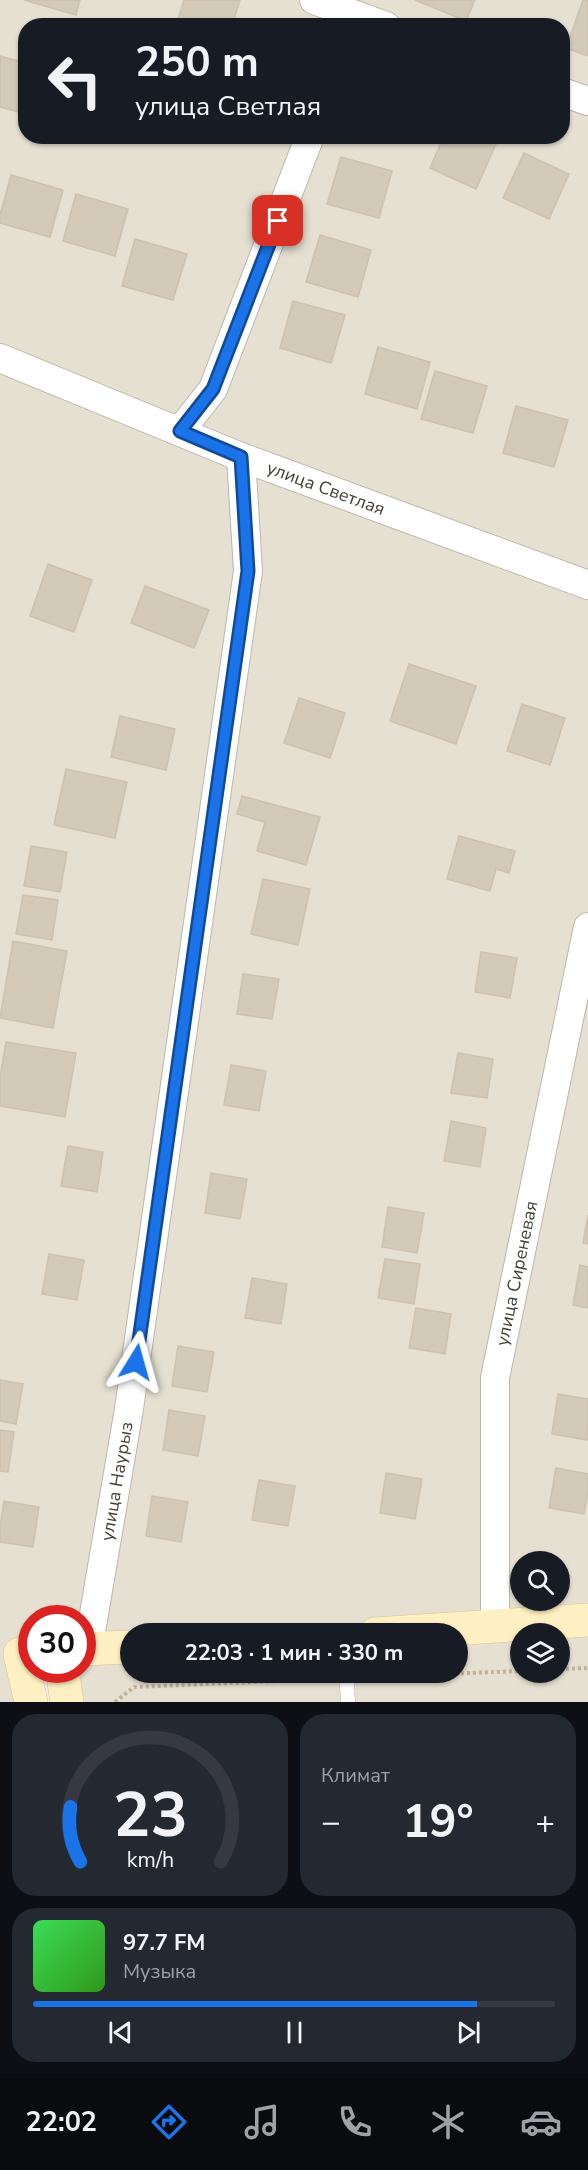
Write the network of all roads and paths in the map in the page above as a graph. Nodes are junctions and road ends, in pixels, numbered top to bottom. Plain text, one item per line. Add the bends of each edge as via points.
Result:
1 (314, 0) edge
2 (358, 13) edge
3 (570, 95) edge
4 (588, 101) edge
5 (307, 144) edge
6 (0, 358) edge
7 (180, 431) junction
8 (241, 457) junction
9 (588, 585) edge
10 (588, 927) edge
11 (93, 1605) edge
12 (588, 1620) edge
13 (495, 1626) junction
14 (468, 1628) edge
15 (120, 1647) edge
16 (96, 1649) edge
17 (17, 1654) edge
18 (588, 1668) edge
19 (570, 1669) edge
20 (510, 1671) edge
21 (468, 1672) edge
22 (64, 1683) edge
23 (205, 1683) edge
24 (347, 1683) edge
25 (31, 1702) edge
26 (66, 1702) edge
27 (115, 1702) edge
28 (348, 1702) edge

1 - 2 street
3 - 4 street
5 - 7 street via 213,389
6 - 7 street, улица Светлая
7 - 8 street, улица Светлая
8 - 9 street, улица Светлая
8 - 11 street, улица Наурыз via 248,571 129,1408
10 - 13 street, улица Сиреневая via 495,1378
12 - 13 main road
13 - 14 main road
15 - 16 main road
17 - 25 main road
18 - 19 path
20 - 21 path
22 - 26 main road
23 - 27 path via 134,1687
24 - 28 lane

